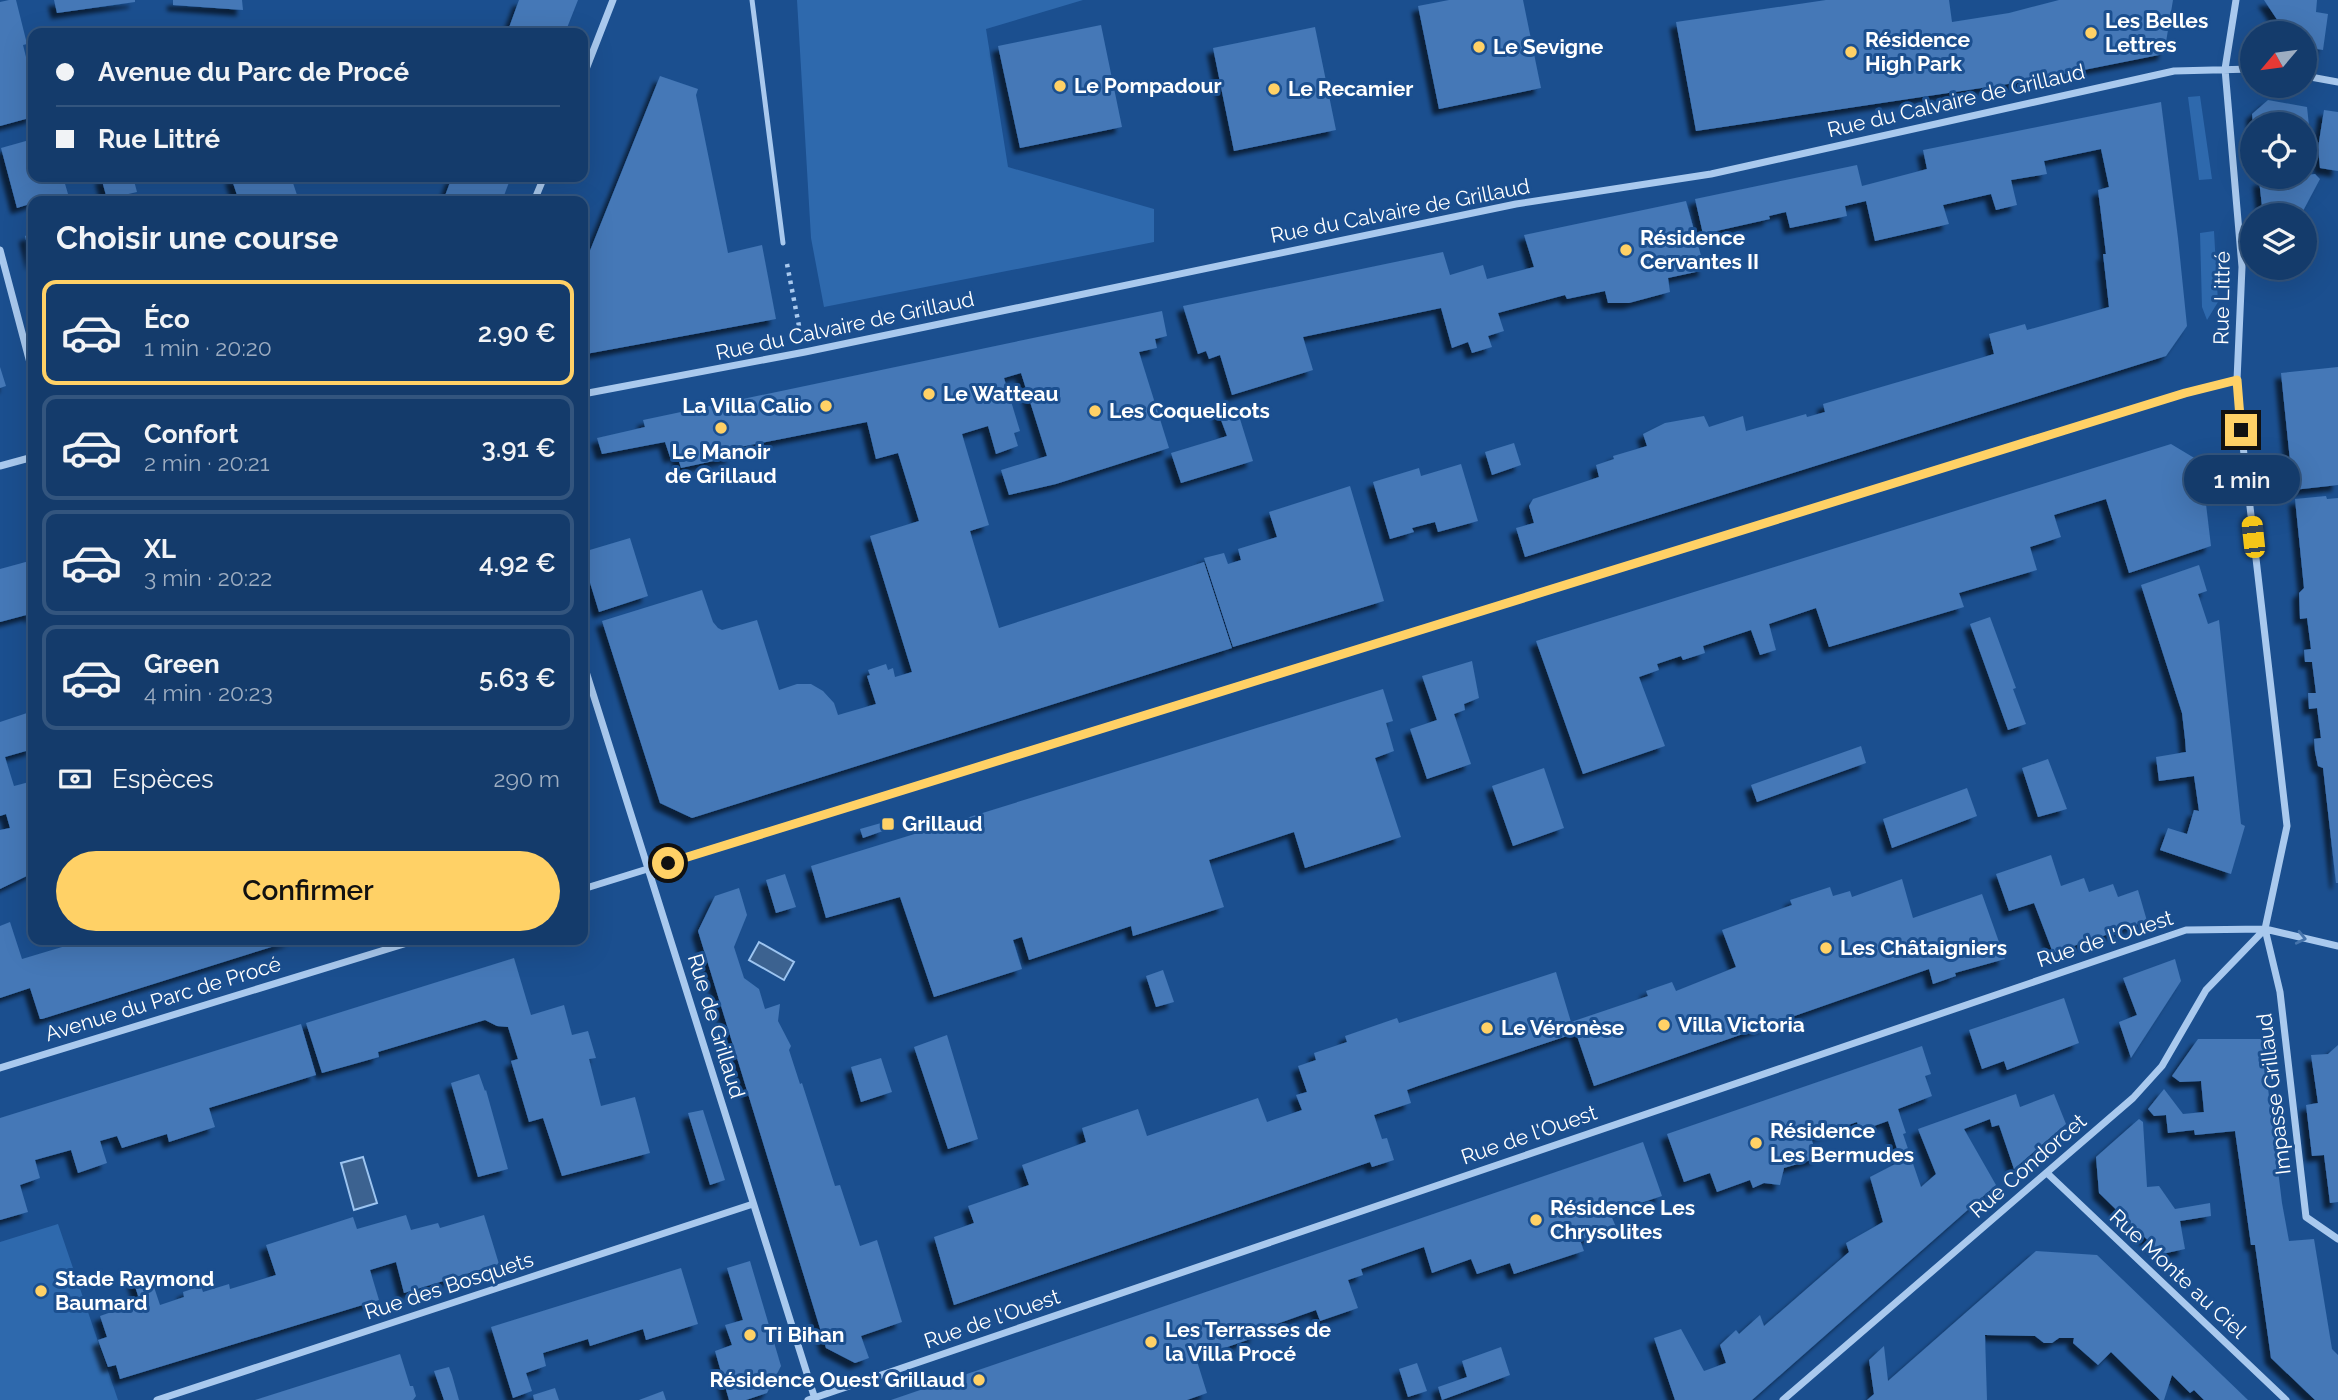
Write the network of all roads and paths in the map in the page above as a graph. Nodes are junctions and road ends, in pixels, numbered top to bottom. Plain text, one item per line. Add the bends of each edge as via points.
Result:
1 (613, 0) edge
2 (752, 0) edge
3 (2236, 0) edge
4 (588, 64) edge
5 (2225, 69) junction
6 (2240, 69) edge
7 (2317, 78) edge
8 (2338, 82) edge
9 (783, 243) joint
10 (0, 250) edge
11 (804, 352) junction
12 (28, 354) edge
13 (2237, 380) junction
14 (588, 393) edge
15 (28, 458) edge
16 (0, 466) edge
17 (588, 678) edge
18 (649, 869) junction
19 (588, 887) edge
20 (2264, 929) junction
21 (400, 945) edge
22 (2338, 946) edge
23 (0, 1066) edge
24 (2047, 1173) junction
25 (753, 1204) junction
26 (2338, 1239) edge
27 (813, 1399) edge
28 (157, 1400) edge
29 (1783, 1400) edge
30 (2286, 1400) edge

1 - 4 street
2 - 9 lane
3 - 5 street, Rue Littré
5 - 6 street, Rue du Calvaire de Grillaud
5 - 11 street, Rue du Calvaire de Grillaud via 2174,71 1711,174 1516,205
5 - 13 street, Rue Littré via 2242,267
7 - 8 street
9 - 11 path
10 - 12 street
11 - 14 street, Rue du Calvaire de Grillaud
13 - 18 street
13 - 20 street, Rue Littré via 2287,826
15 - 16 street
17 - 18 street, Rue de Grillaud
18 - 19 street
18 - 25 street, Rue de Grillaud
20 -> 22 street, Rue de l'Ouest
20 - 24 street, Rue Condorcet via 2206,990 2162,1066 2133,1098
20 - 26 street, Impasse Grillaud via 2280,992 2306,1217
20 - 27 street, Rue de l'Ouest via 2186,930 2167,936
21 - 23 street, Avenue du Parc de Procé
24 - 29 street, Rue Condorcet
24 - 30 street, Rue Monte au Ciel
25 - 27 street, Rue de Grillaud
25 - 28 street, Rue des Bosquets

